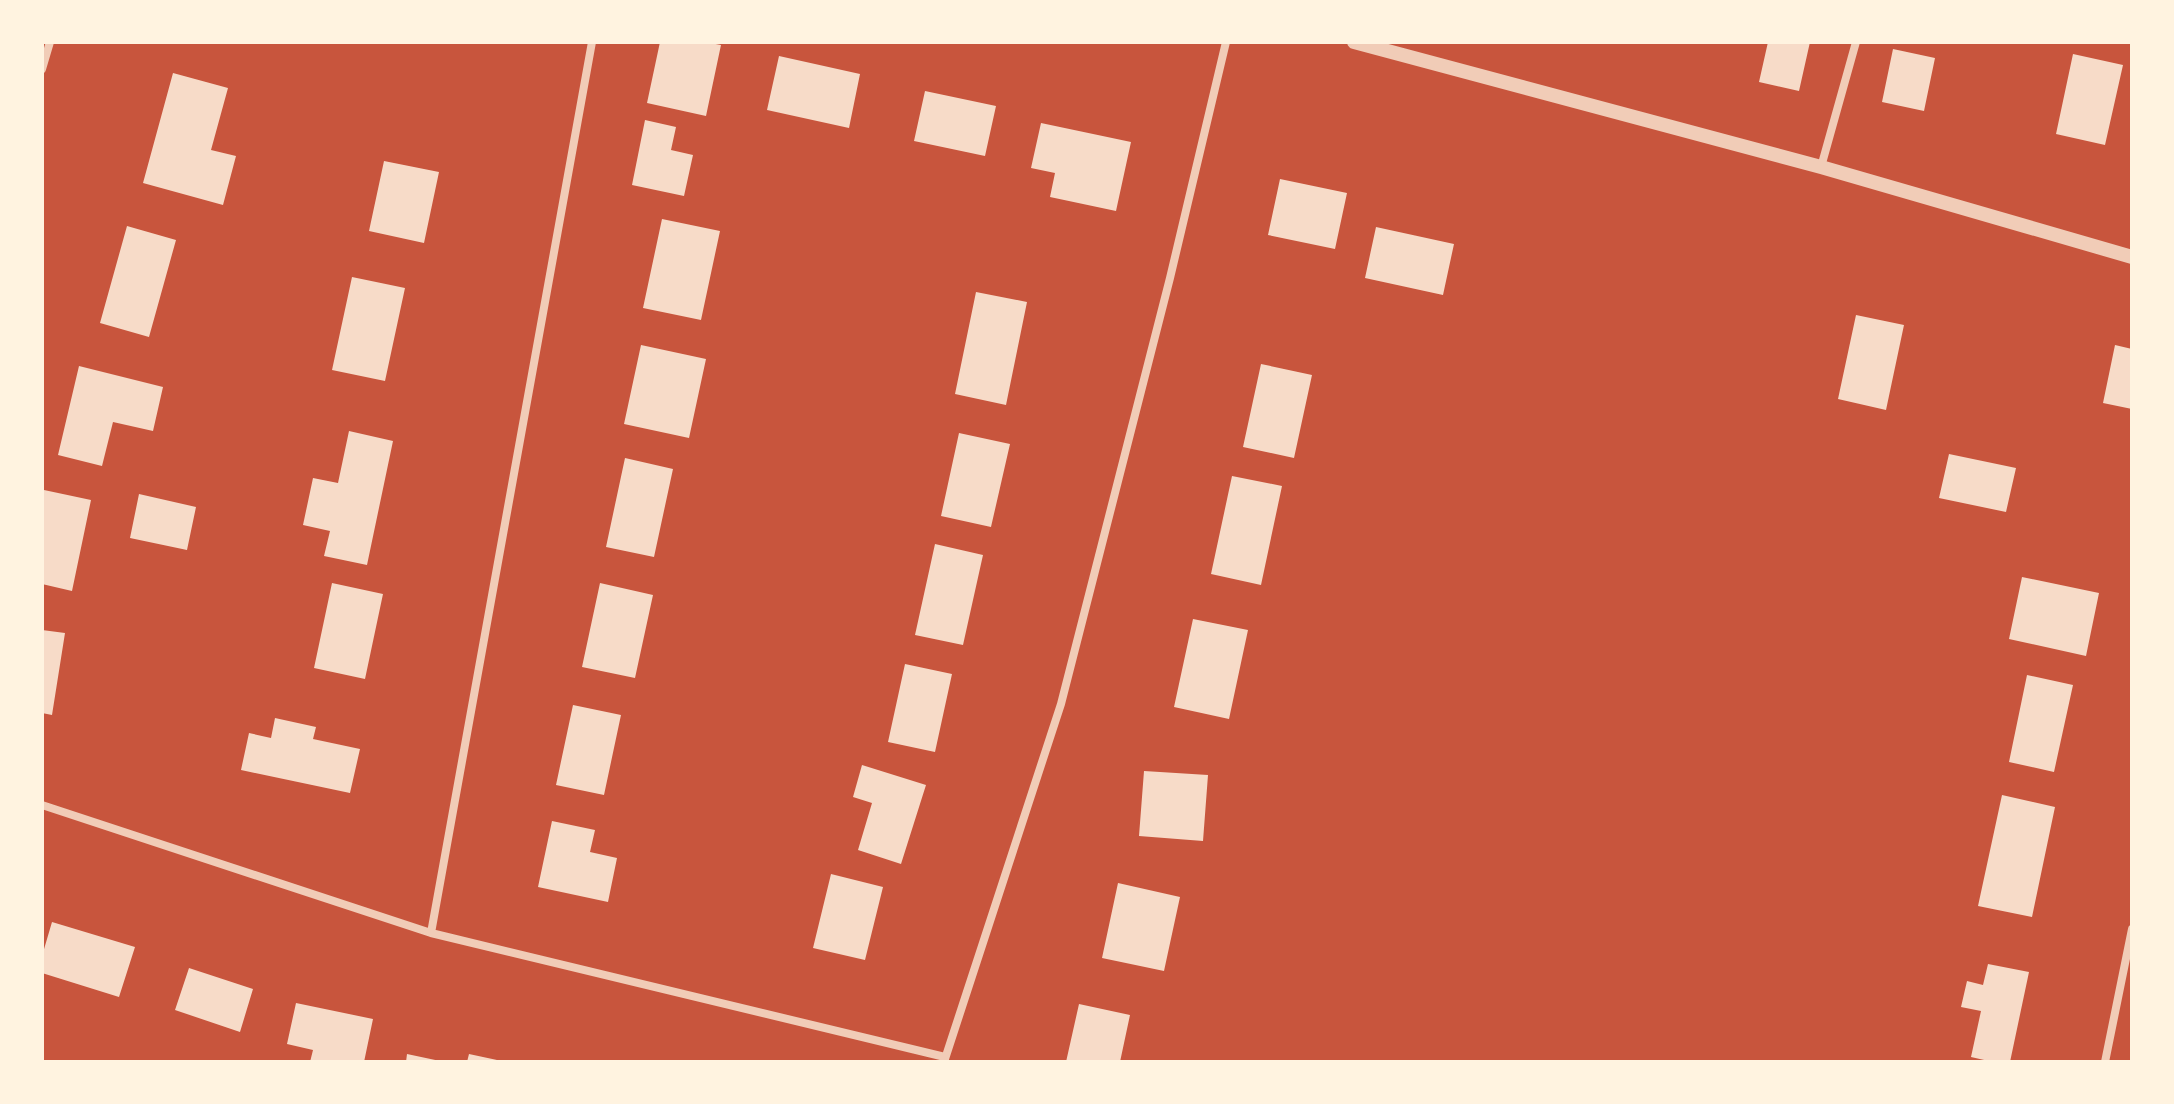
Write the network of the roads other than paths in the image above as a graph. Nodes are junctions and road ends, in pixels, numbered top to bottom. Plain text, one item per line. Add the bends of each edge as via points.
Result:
1 (50, 42) edge
2 (592, 42) edge
3 (1226, 42) edge
4 (1354, 42) edge
5 (1856, 42) edge
6 (42, 69) edge
7 (1821, 167) junction
8 (2132, 257) edge
9 (42, 805) edge
10 (2132, 929) edge
11 (431, 933) junction
12 (944, 1059) edge
13 (2105, 1062) edge

1 - 6 street
2 - 11 street
3 - 12 street via 1061,704
4 - 7 street
5 - 7 street
7 - 8 street
9 - 11 street
10 - 13 street
11 - 12 street

